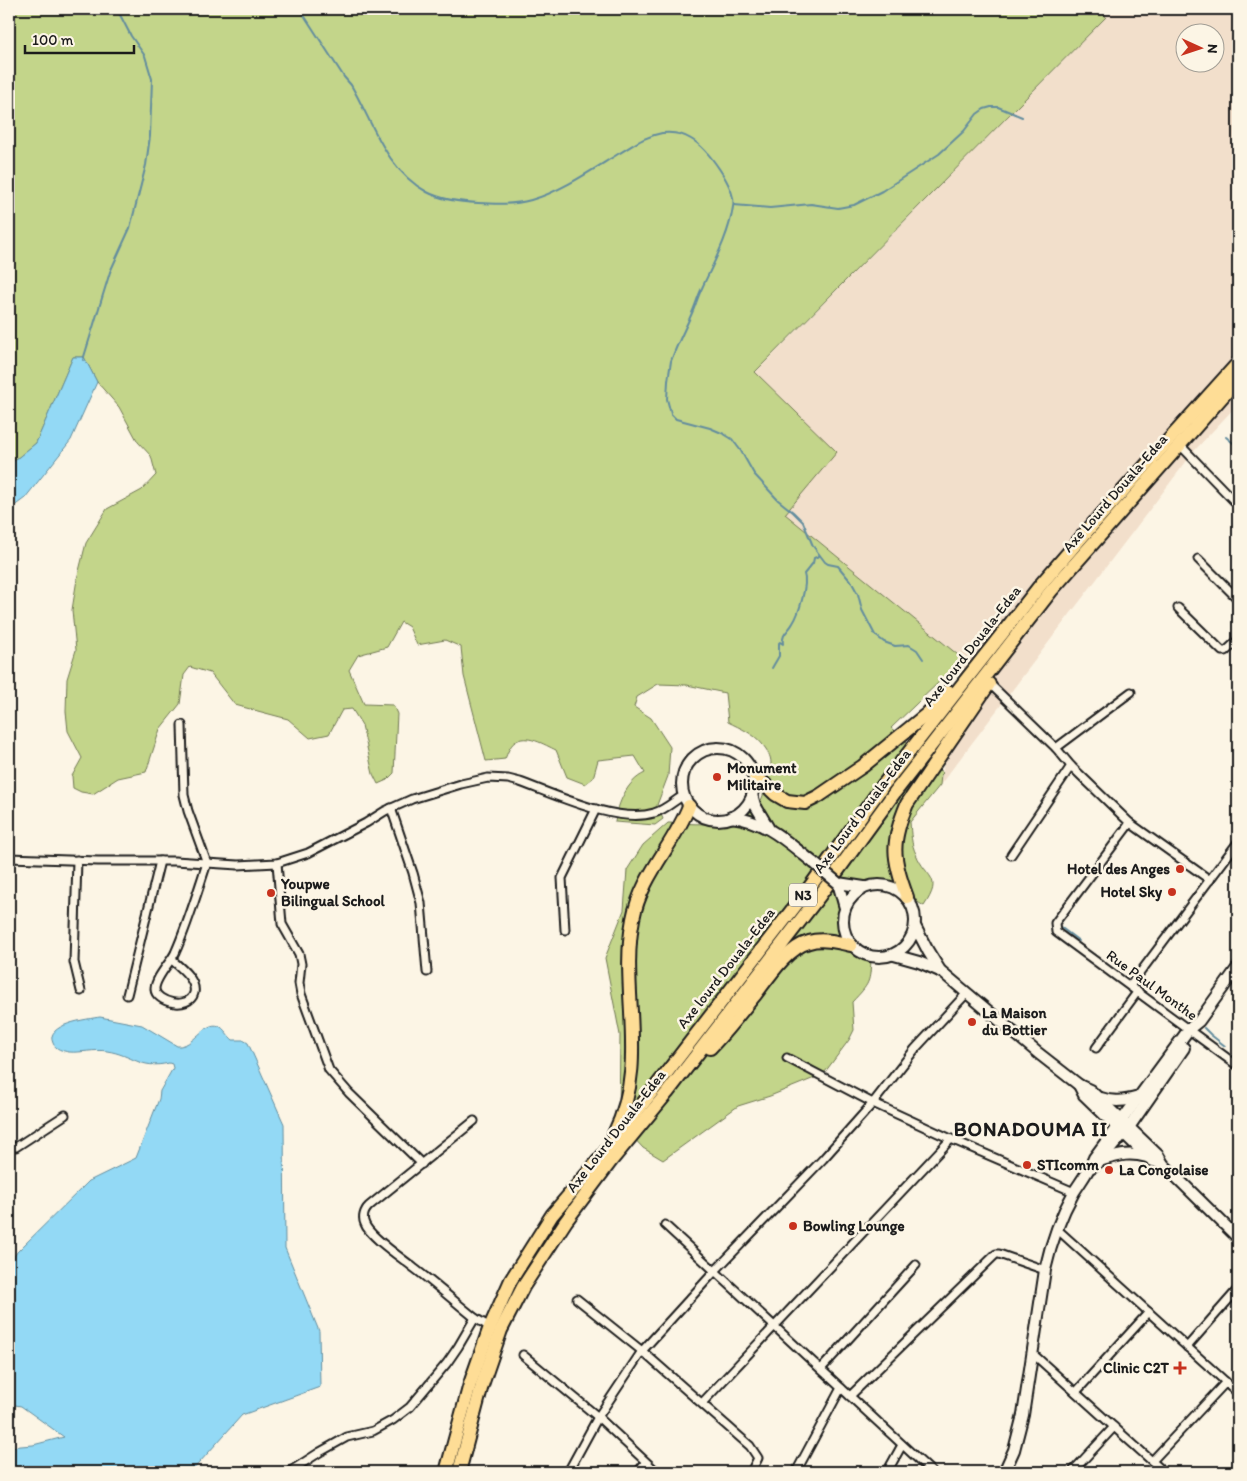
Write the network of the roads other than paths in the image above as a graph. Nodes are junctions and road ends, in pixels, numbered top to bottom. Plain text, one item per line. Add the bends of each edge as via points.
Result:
1 (1238, 363) edge
2 (1238, 379) edge
3 (1180, 445) junction
4 (1238, 505) edge
5 (1198, 559) dead end
6 (1238, 599) edge
7 (1178, 608) dead end
8 (1238, 640) edge
9 (997, 650) junction
10 (989, 683) junction
11 (1131, 692) dead end
12 (182, 724) dead end
13 (1056, 748) junction
14 (1071, 766) junction
15 (751, 771) junction
16 (752, 795) junction
17 (686, 801) junction
18 (391, 808) junction
19 (596, 809) junction
20 (732, 817) junction
21 (1130, 823) junction
22 (768, 828) junction
23 (1238, 842) edge
24 (1011, 855) dead end
25 (9, 858) edge
26 (78, 860) junction
27 (160, 861) junction
28 (207, 863) junction
29 (277, 864) junction
30 (1210, 880) junction
31 (838, 883) junction
32 (864, 887) junction
33 (907, 897) junction
34 (845, 908) junction
35 (915, 926) junction
36 (565, 930) dead end
37 (851, 945) junction
38 (894, 955) junction
39 (172, 960) junction
40 (1238, 967) edge
41 (427, 972) dead end
42 (942, 972) junction
43 (1130, 986) junction
44 (81, 991) dead end
45 (1138, 991) junction
46 (967, 993) junction
47 (127, 995) dead end
48 (1192, 1031) junction
49 (1096, 1048) dead end
50 (787, 1058) dead end
51 (1238, 1066) edge
52 (1079, 1085) junction
53 (667, 1093) junction
54 (1096, 1096) junction
55 (1139, 1097) junction
56 (873, 1103) junction
57 (65, 1115) dead end
58 (474, 1121) dead end
59 (1123, 1127) junction
60 (951, 1139) junction
61 (9, 1148) edge
62 (604, 1154) junction
63 (1149, 1158) junction
64 (1101, 1160) junction
65 (422, 1164) junction
66 (1163, 1164) junction
67 (1090, 1168) junction
68 (1074, 1192) junction
69 (665, 1225) dead end
70 (1057, 1229) junction
71 (1238, 1238) edge
72 (916, 1265) dead end
73 (1044, 1270) junction
74 (715, 1271) junction
75 (1238, 1289) edge
76 (577, 1299) dead end
77 (1149, 1312) junction
78 (474, 1318) junction
79 (774, 1326) junction
80 (490, 1327) junction
81 (1187, 1347) junction
82 (642, 1351) junction
83 (1032, 1353) junction
84 (523, 1355) dead end
85 (821, 1369) junction
86 (1226, 1382) junction
87 (841, 1388) junction
88 (1076, 1392) junction
89 (1238, 1393) edge
90 (850, 1396) junction
91 (702, 1404) junction
92 (598, 1417) junction
93 (1114, 1427) junction
94 (902, 1445) junction
95 (1152, 1461) junction
96 (646, 1462) junction
97 (289, 1472) edge
98 (446, 1472) edge
99 (459, 1472) edge
100 (568, 1472) edge
101 (638, 1472) edge
102 (657, 1472) edge
103 (751, 1472) edge
104 (796, 1472) edge
105 (887, 1472) edge
106 (932, 1472) edge
107 (1004, 1472) edge
108 (1072, 1472) edge
109 (1164, 1472) edge

1 - 9 highway, Axe lourd Douala-Edea / N3 via 1042,583
2 - 3 highway, Axe Lourd Douala-Edea / N3
3 - 4 street
3 - 9 highway, Axe Lourd Douala-Edea / N3
5 - 6 street
7 - 8 street via 1222,650 1226,651
9 - 10 highway
9 - 15 highway via 927,714 863,766 805,803 787,801 775,794
9 - 53 highway, Axe Lourd Douala-Edea / N3 via 820,895
9 - 62 highway, Axe lourd Douala-Edea / N3 via 884,784 809,888
10 - 13 street
10 - 33 highway via 908,804 900,822 895,856
11 - 13 street
12 - 28 street via 184,795
13 - 14 street
14 - 21 street
14 - 24 street
15 - 16 main road
15 - 17 main road via 736,753 725,748 700,752 684,771 682,783
16 - 20 main road via 744,808
16 - 22 main road
17 - 19 street via 672,802 660,811 646,815
17 - 20 main road via 704,817 713,820
17 - 62 highway via 681,825 641,893 634,916 630,936 631,1078 619,1124
18 - 19 street via 488,778 520,782
18 - 29 street via 308,853
18 - 41 street via 421,903
19 - 36 street via 562,878
20 - 22 main road via 744,818
21 - 30 street
21 - 43 street, Rue Paul Monthe via 1055,923 1060,936
22 - 31 main road, bridge
23 - 30 street
25 - 26 street
26 - 27 street
26 - 44 street via 74,962
27 - 28 street
27 - 47 street
28 - 29 street
28 - 39 street
29 - 65 street via 282,924 299,954 301,994 329,1070 349,1094
30 - 43 street
31 - 32 main road
31 - 34 main road
32 - 33 main road via 884,885
32 - 34 main road
33 - 35 main road via 913,908
34 - 37 main road via 845,934
35 - 38 main road via 912,937
35 - 42 main road
37 - 38 main road via 871,957
37 - 53 highway via 811,941 795,949 722,1036
38 - 42 main road
39 - 39 street via 156,985 156,994 165,1000 186,1003 192,998 193,985
40 - 48 main road
42 - 46 main road
43 - 45 street, Rue Paul Monthe
45 - 48 street, Rue Paul Monthe
45 - 49 street
46 - 52 main road
46 - 56 street via 915,1049
48 - 51 street, Rue Paul Monthe
48 - 55 main road
48 - 59 main road
50 - 56 street
52 - 54 main road
52 - 59 main road via 1084,1094
53 - 99 highway, Axe Lourd Douala-Edea / N3 via 566,1221 523,1287 498,1339 482,1385
54 - 55 main road via 1118,1102
54 - 59 main road
55 - 59 main road
56 - 60 street
56 - 74 street
57 - 61 street via 16,1147
58 - 65 street
59 - 63 main road
59 - 64 main road
59 - 66 main road via 1158,1155
59 - 67 main road via 1094,1158
60 - 68 street
60 - 79 street
62 - 80 highway, Axe lourd Douala-Edea / N3 via 552,1215 512,1280
63 - 64 main road via 1124,1154
63 - 66 main road
64 - 67 main road
65 - 78 street via 369,1206 364,1214 365,1225
66 - 71 main road
67 - 68 main road
68 - 70 main road
69 - 74 street
70 - 73 main road
70 - 77 street
72 - 85 street
73 - 83 main road
73 - 90 street via 996,1254
74 - 79 street
74 - 82 street
75 - 81 street
76 - 82 street
77 - 81 street
77 - 88 street
78 - 80 street
78 - 97 street via 447,1363 410,1407 373,1431 347,1437
79 - 85 street
79 - 91 street
80 - 98 highway, Axe lourd Douala-Edea / N3 via 470,1384
81 - 86 street
82 - 91 street
82 - 92 street
83 - 88 street
83 - 107 main road via 1023,1415 1014,1450
84 - 92 street
85 - 87 street
86 - 89 street
86 - 95 street
87 - 90 street
87 - 104 street
88 - 93 street
90 - 94 street
91 - 103 street via 757,1453 758,1461
92 - 96 street
92 - 100 street
93 - 95 street
93 - 108 street
94 - 105 street
94 - 106 street
95 - 109 street
96 - 101 street
96 - 102 street

